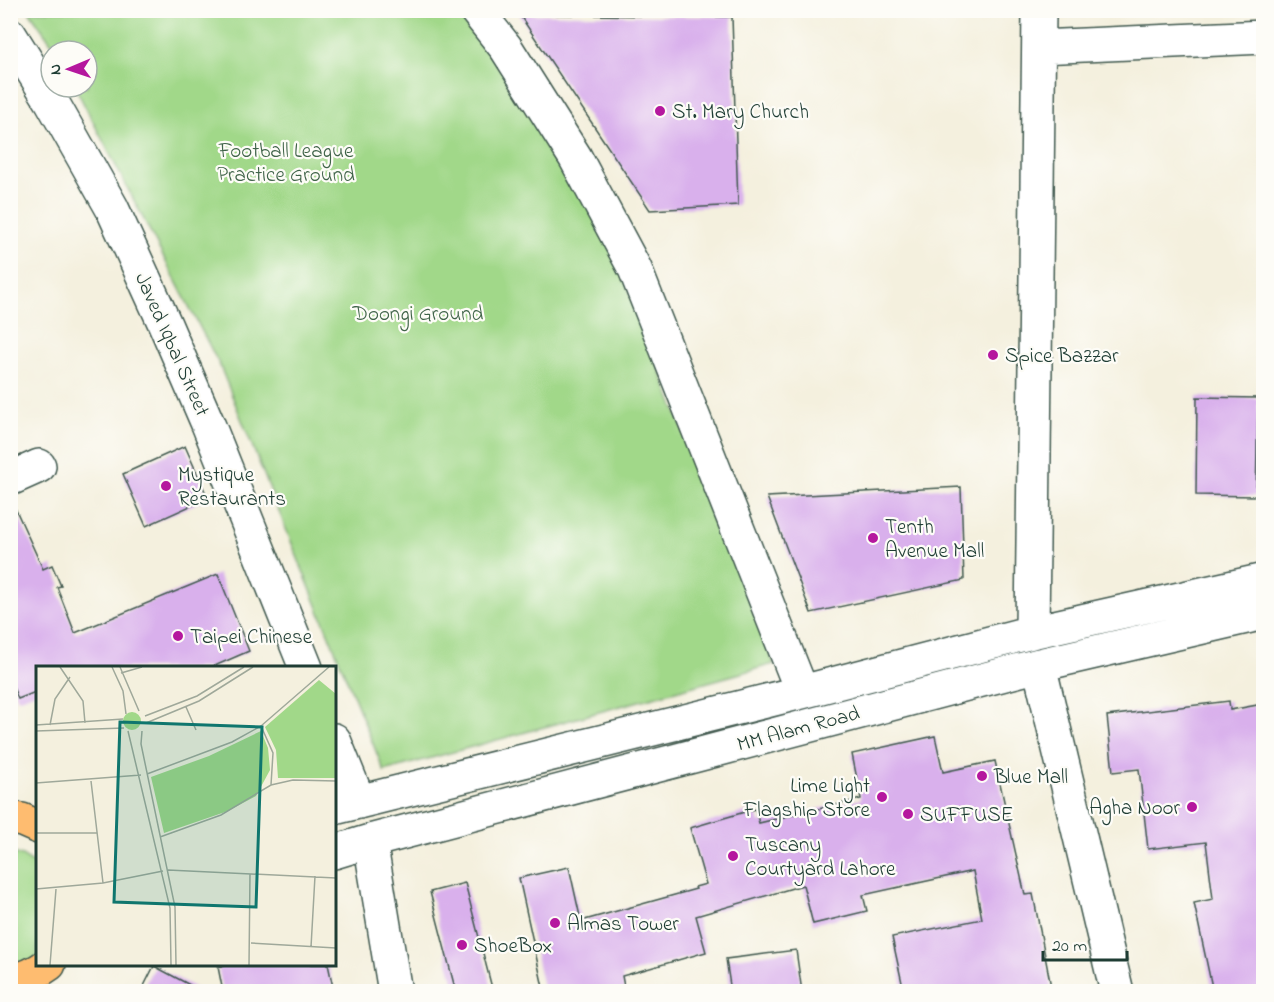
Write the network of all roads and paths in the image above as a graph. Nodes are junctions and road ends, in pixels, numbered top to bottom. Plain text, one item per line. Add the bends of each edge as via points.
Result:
1 (476, 10) edge
2 (1040, 10) edge
3 (10, 35) edge
4 (1263, 37) edge
5 (1039, 46) junction
6 (1263, 580) edge
7 (1263, 613) edge
8 (1032, 633) junction
9 (1039, 665) junction
10 (305, 666) edge
11 (802, 692) junction
12 (336, 750) edge
13 (347, 805) edge
14 (10, 818) edge
15 (36, 826) edge
16 (370, 841) junction
17 (336, 851) edge
18 (395, 992) edge
19 (1117, 992) edge

1 - 11 street via 506,48 575,157 635,269
2 - 5 street
3 - 10 street, Javed Iqbal Street via 112,208 208,424
4 - 5 street
5 - 8 street
6 - 8 street, MM Alam Road
7 - 9 street, MM Alam Road
8 - 11 street, MM Alam Road
9 - 16 street, MM Alam Road
9 - 19 street
11 - 13 street, MM Alam Road
12 - 13 street
14 - 15 main road
16 - 17 street, MM Alam Road
16 - 18 street

